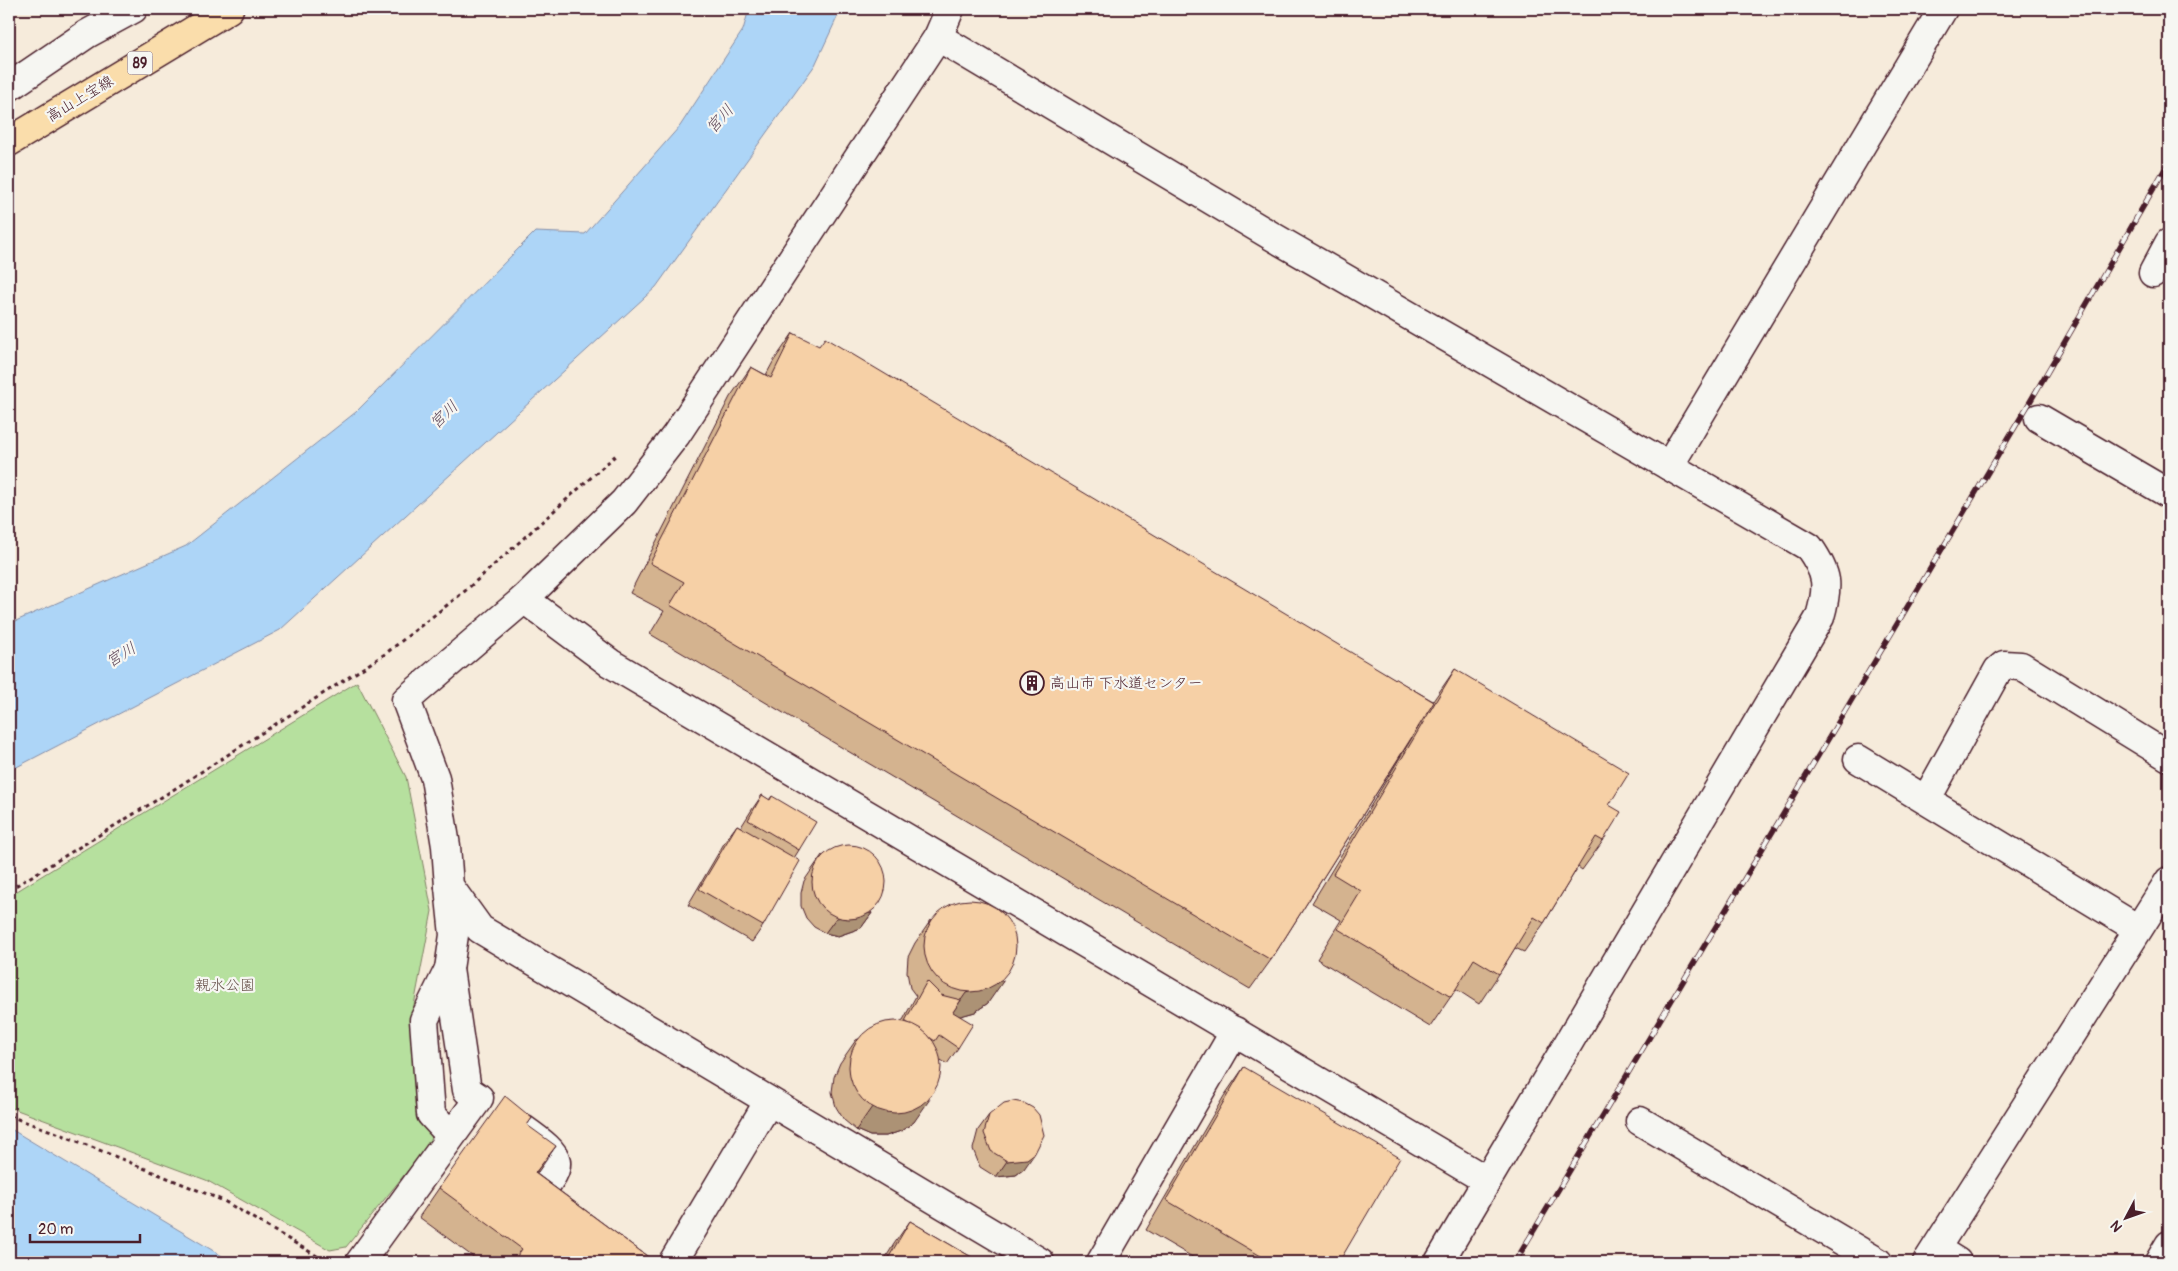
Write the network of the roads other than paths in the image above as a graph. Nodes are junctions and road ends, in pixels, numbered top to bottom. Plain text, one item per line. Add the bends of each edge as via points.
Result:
1 (133, 9) edge
2 (229, 9) edge
3 (950, 9) edge
4 (1942, 9) edge
5 (938, 37) junction
6 (9, 87) edge
7 (9, 142) edge
8 (2169, 243) edge
9 (2152, 273) dead end
10 (2039, 418) dead end
11 (1669, 466) junction
12 (2169, 494) edge
13 (524, 599) junction
14 (2169, 756) edge
15 (1858, 759) dead end
16 (1926, 800) junction
17 (2169, 881) edge
18 (449, 886) junction
19 (2138, 929) junction
20 (449, 969) junction
21 (1235, 1031) junction
22 (479, 1098) junction
23 (769, 1101) junction
24 (1640, 1122) dead end
25 (442, 1126) dead end
26 (1486, 1180) junction
27 (530, 1208) edge
28 (2169, 1245) edge
29 (1940, 1258) edge
30 (360, 1262) edge
31 (673, 1262) edge
32 (1040, 1262) edge
33 (1101, 1262) edge
34 (1439, 1262) edge
35 (1878, 1262) edge
36 (2159, 1262) edge

1 - 6 street via 87,34
2 - 7 main road, 高山上宝線 / 89
3 - 5 street
4 - 11 street
5 - 11 street via 1270,235
5 - 13 street via 676,435 624,502
8 - 9 street
10 - 12 street
11 - 26 street via 1809,547 1826,577 1827,592 1820,617
13 - 18 street via 406,700 435,778
13 - 21 street via 610,663
14 - 16 street via 2021,666 2004,665 1998,670
15 - 16 street
16 - 19 street
17 - 19 street
18 - 20 street via 454,935
18 - 23 street via 480,929
19 - 29 street
20 - 22 street via 467,1090
20 - 25 street via 424,1020 431,1114
21 - 26 street
21 - 33 street
22 - 27 street via 549,1148 557,1160 556,1171
22 - 30 street
23 - 31 street
23 - 32 street
24 - 35 street
26 - 34 street
28 - 36 street

